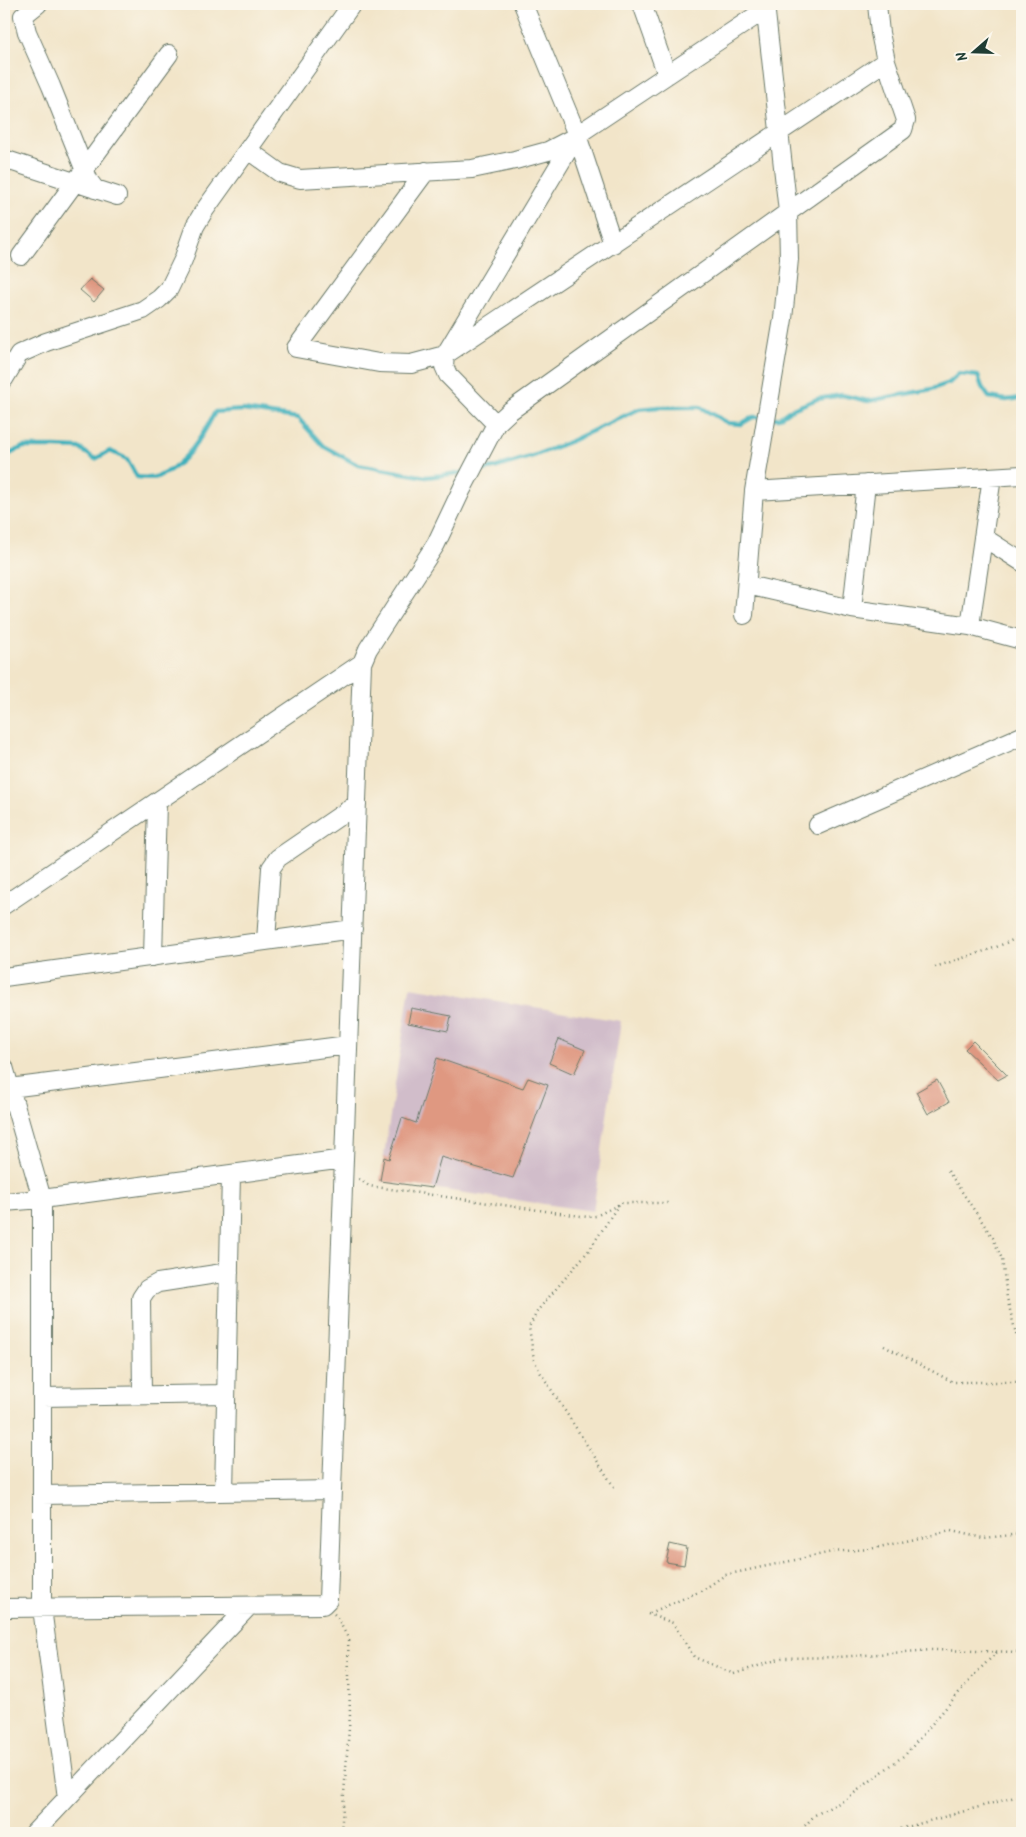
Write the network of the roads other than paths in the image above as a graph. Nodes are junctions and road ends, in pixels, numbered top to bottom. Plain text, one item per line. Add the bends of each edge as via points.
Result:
1 (38, 4) edge
2 (352, 4) edge
3 (523, 4) edge
4 (642, 4) edge
5 (877, 4) edge
6 (765, 6) edge
7 (169, 54) dead end
8 (886, 61) junction
9 (667, 75) junction
10 (779, 132) junction
11 (577, 136) junction
12 (248, 150) junction
13 (4, 159) edge
14 (426, 171) junction
15 (80, 176) junction
16 (117, 196) dead end
17 (788, 212) junction
18 (613, 244) junction
19 (21, 256) dead end
20 (445, 356) junction
21 (4, 379) edge
22 (496, 424) junction
23 (1022, 475) edge
24 (992, 477) junction
25 (866, 484) junction
26 (754, 491) junction
27 (983, 538) junction
28 (1022, 562) edge
29 (747, 585) junction
30 (852, 609) junction
31 (744, 615) dead end
32 (970, 626) junction
33 (1022, 640) edge
34 (362, 663) junction
35 (1022, 736) edge
36 (156, 802) junction
37 (357, 804) junction
38 (818, 825) dead end
39 (4, 905) edge
40 (353, 929) junction
41 (266, 941) junction
42 (153, 957) junction
43 (4, 977) edge
44 (348, 1045) junction
45 (4, 1067) edge
46 (10, 1088) junction
47 (344, 1165) junction
48 (231, 1174) junction
49 (42, 1199) junction
50 (4, 1202) edge
51 (229, 1272) junction
52 (226, 1394) junction
53 (142, 1395) junction
54 (42, 1397) junction
55 (332, 1490) junction
56 (224, 1492) junction
57 (42, 1495) junction
58 (249, 1606) junction
59 (4, 1608) edge
60 (42, 1608) junction
61 (67, 1798) junction
62 (34, 1833) edge

1 - 15 street via 23,16
2 - 12 street
3 - 11 street
4 - 9 street
5 - 8 street
6 - 9 street
6 - 10 street
7 - 15 street
8 - 10 street
8 - 17 street via 906,120 903,130
9 - 11 street
10 - 17 street
10 - 18 street
11 - 14 street via 548,151 515,160 472,169
11 - 18 street
11 - 20 street
12 - 14 street via 280,173 300,179
12 - 21 street via 195,226 169,289 159,299 143,310 19,354
13 - 15 street
14 - 20 street via 296,348 379,363 411,364
15 - 16 street via 95,189
15 - 19 street
17 - 22 street
17 - 26 street via 789,260 783,319
18 - 20 street
20 - 22 street via 444,366 448,375
22 - 34 street via 436,544
23 - 24 street
24 - 25 street
24 - 27 street
25 - 26 street
25 - 30 street
26 - 29 street
27 - 28 street
27 - 32 street
29 - 30 street
29 - 31 street
30 - 32 street
32 - 33 street
34 - 36 street
34 - 37 street
35 - 38 street
36 - 39 street
36 - 42 street
37 - 40 street
37 - 41 street via 278,858 271,868
40 - 41 street
40 - 44 street
41 - 42 street
42 - 43 street
44 - 46 street
44 - 47 street
45 - 46 street
46 - 49 street
47 - 48 street
47 - 55 street
48 - 49 street
48 - 51 street
49 - 50 street
49 - 54 street
51 - 52 street
51 - 53 street via 158,1283 147,1289 141,1298
52 - 53 street
52 - 56 street
53 - 54 street
54 - 57 street
55 - 56 street
55 - 58 street via 328,1600 323,1605
56 - 57 street
57 - 60 street
58 - 60 street
58 - 61 street
59 - 60 street
60 - 61 street
61 - 62 street

